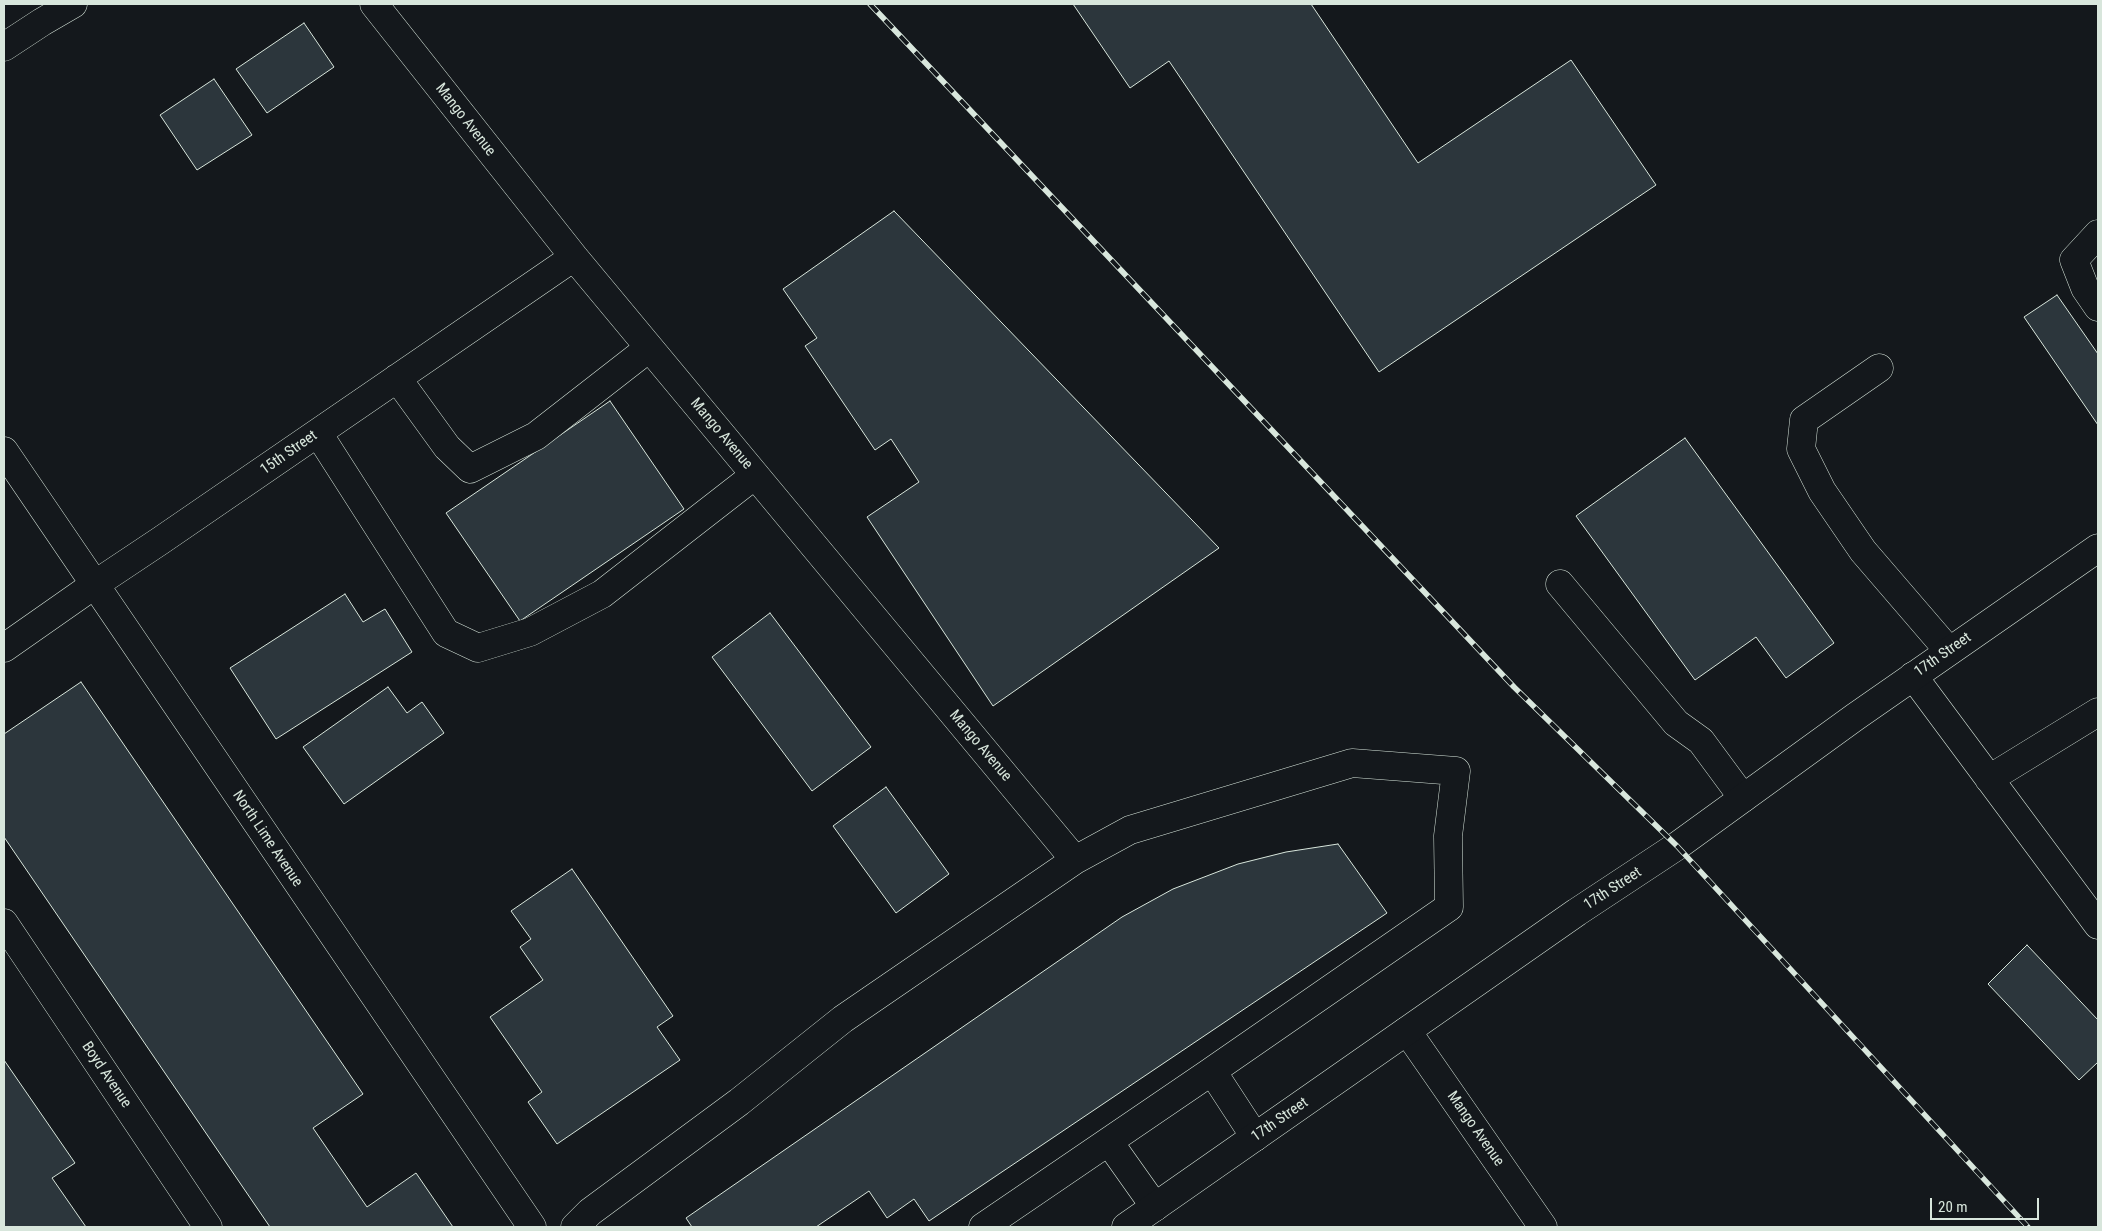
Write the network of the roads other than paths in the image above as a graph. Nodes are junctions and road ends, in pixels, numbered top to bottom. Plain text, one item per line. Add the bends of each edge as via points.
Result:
1 (73, 4) edge
2 (374, 4) edge
3 (36, 13) edge
4 (4, 47) edge
5 (2098, 234) edge
6 (574, 257) junction
7 (2098, 307) edge
8 (650, 348) junction
9 (1879, 368) dead end
10 (397, 378) junction
11 (318, 433) junction
12 (4, 451) edge
13 (755, 475) junction
14 (2098, 548) edge
15 (1560, 584) dead end
16 (94, 585) junction
17 (4, 648) edge
18 (1949, 651) junction
19 (1913, 676) junction
20 (2098, 712) edge
21 (1989, 779) junction
22 (1743, 798) junction
23 (1075, 860) junction
24 (4, 923) edge
25 (2098, 925) edge
26 (1407, 1031) junction
27 (1212, 1071) junction
28 (1255, 1137) junction
29 (1109, 1142) junction
30 (1155, 1207) junction
31 (208, 1227) edge
32 (532, 1227) edge
33 (575, 1227) edge
34 (983, 1227) edge
35 (1126, 1227) edge
36 (1543, 1227) edge

1 - 3 street
2 - 6 street, Mango Avenue
3 - 4 street
5 - 7 street via 2074,260 2085,288
6 - 8 street, Mango Avenue
6 - 10 street, 15th Street
8 - 10 street via 536,436 470,469 447,447
8 - 13 street, Mango Avenue
9 - 18 street via 1804,420 1801,449 1822,491 1863,551
10 - 11 street, 15th Street
11 - 13 street via 446,633 478,648 530,632 602,594
11 - 16 street, 15th Street
12 - 16 street, North Lime Avenue
13 - 23 street, Mango Avenue
14 - 18 street, 17th Street
15 - 22 street via 1676,723 1701,742
16 - 17 street, 15th Street
16 - 32 street, North Lime Avenue
18 - 19 street, 17th Street
19 - 21 street
19 - 22 street, 17th Street
20 - 21 street
21 - 25 street
22 - 26 street, 17th Street
23 - 27 street via 1130,830 1352,763 1456,771 1448,836 1449,907
23 - 33 street via 843,1019 739,1102 590,1212
24 - 31 street, Boyd Avenue
26 - 28 street, 17th Street
26 - 36 street, Mango Avenue
27 - 28 street
27 - 29 street
28 - 30 street, 17th Street
29 - 30 street
29 - 34 street
30 - 35 street, 17th Street

